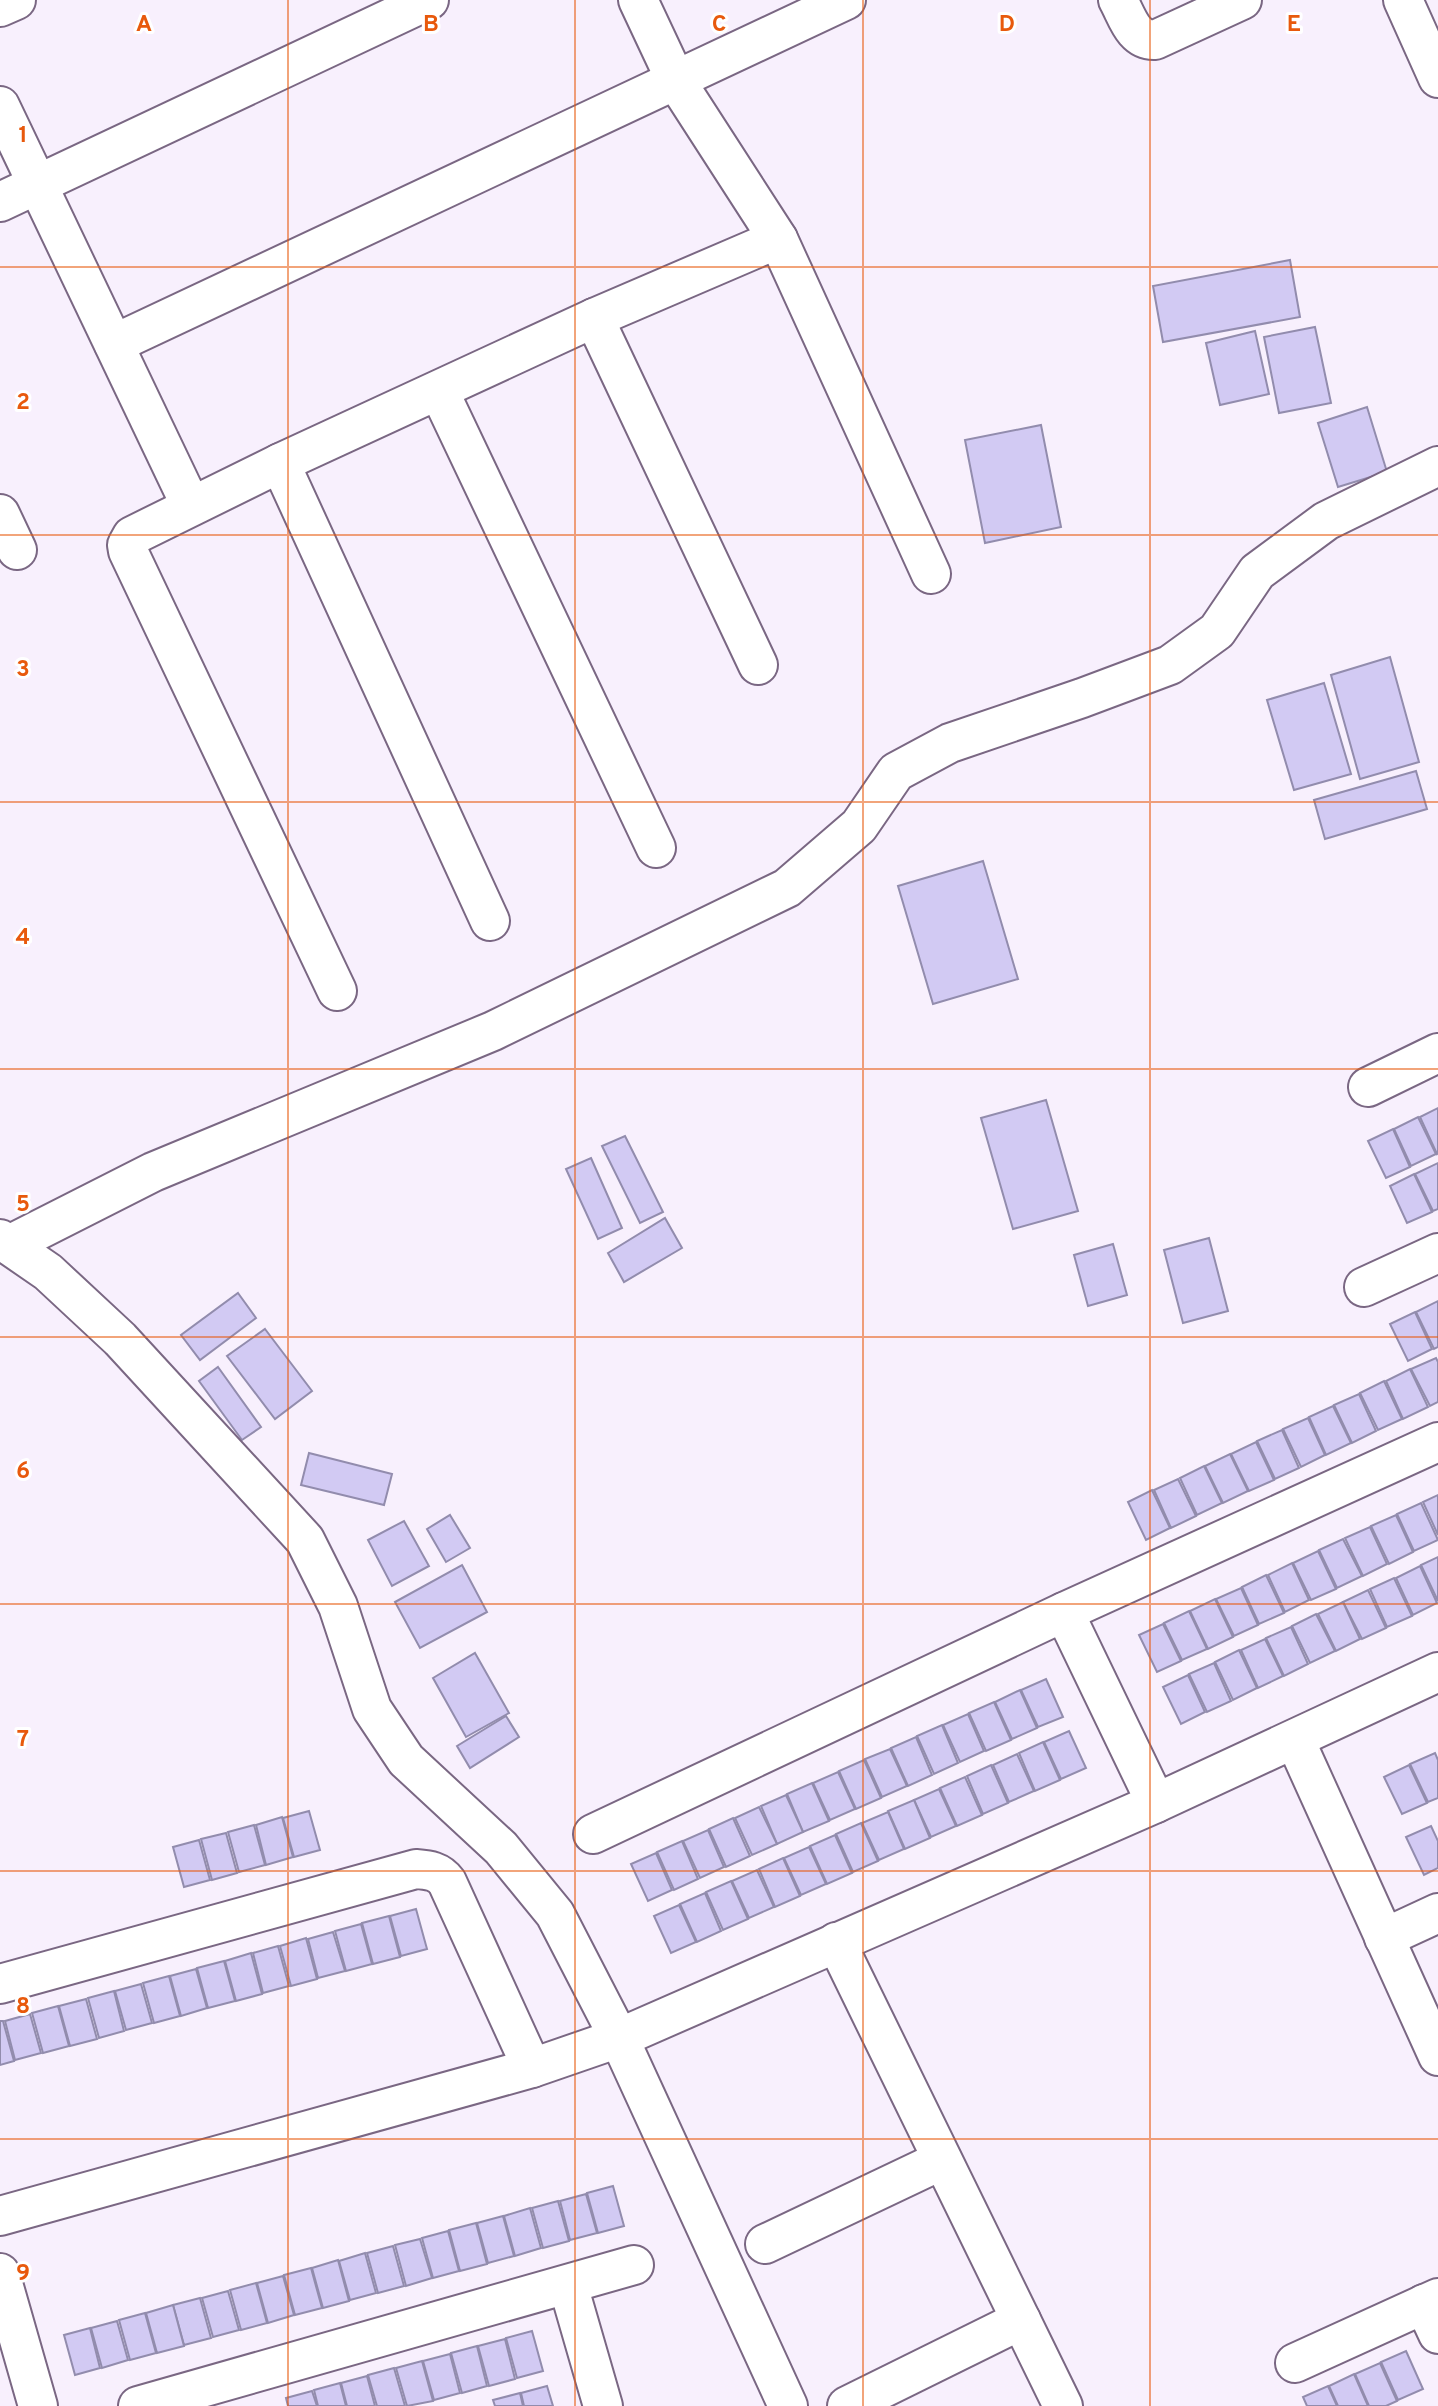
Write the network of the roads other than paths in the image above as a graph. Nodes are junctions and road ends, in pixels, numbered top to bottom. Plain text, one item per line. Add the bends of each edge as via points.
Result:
1 (16, 0) edge
2 (429, 0) edge
3 (638, 0) edge
4 (846, 0) edge
5 (1118, 0) edge
6 (1242, 0) edge
7 (1404, 0) edge
8 (0, 7) edge
9 (1438, 78) edge
10 (676, 80) junction
11 (0, 106) edge
12 (37, 185) junction
13 (0, 202) edge
14 (778, 239) junction
15 (594, 318) junction
16 (114, 344) junction
17 (439, 391) junction
18 (280, 463) junction
19 (1438, 466) edge
20 (191, 506) junction
21 (0, 514) edge
22 (16, 550) dead end
23 (931, 574) dead end
24 (758, 666) dead end
25 (656, 848) dead end
26 (490, 921) dead end
27 (337, 991) dead end
28 (1438, 1053) edge
29 (1367, 1087) dead end
30 (5, 1242) edge
31 (1438, 1253) edge
32 (1364, 1287) dead end
33 (1438, 1442) edge
34 (1064, 1612) junction
35 (1438, 1672) edge
36 (1295, 1740) junction
37 (1156, 1803) junction
38 (593, 1834) dead end
39 (1438, 1913) edge
40 (1384, 1938) junction
41 (836, 1942) junction
42 (0, 1984) edge
43 (619, 2038) junction
44 (1438, 2056) edge
45 (532, 2068) junction
46 (942, 2160) junction
47 (0, 2216) edge
48 (765, 2244) dead end
49 (634, 2265) dead end
50 (0, 2273) edge
51 (568, 2285) junction
52 (1433, 2312) edge
53 (1021, 2320) junction
54 (1295, 2363) dead end
55 (38, 2406) edge
56 (138, 2406) edge
57 (603, 2406) edge
58 (788, 2406) edge
59 (847, 2406) edge
60 (1063, 2406) edge

1 - 8 street
2 - 12 street
3 - 10 street
4 - 10 street
5 - 6 street via 1135,33 1155,40
7 - 9 street
10 - 14 street
10 - 16 street
11 - 12 street
12 - 13 street
12 - 16 street
14 - 15 street
14 - 23 street
15 - 17 street
15 - 24 street
16 - 20 street
17 - 18 street
17 - 25 street
18 - 20 street
18 - 26 street
19 - 30 street via 1326,522 1257,572 1217,631 1170,665 950,743 895,772 859,826 787,888 493,1031 153,1172
20 - 27 street via 132,536 128,551
21 - 22 street
28 - 29 street
30 - 43 street via 48,1272 120,1339 305,1540 338,1606 372,1709 406,1760 500,1848 555,1914
31 - 32 street
33 - 34 street
34 - 37 street
34 - 38 street
35 - 36 street
36 - 37 street
36 - 40 street
37 - 41 street
39 - 40 street
40 - 44 street
41 - 43 street
41 - 46 street
42 - 45 street via 416,1869 428,1870 447,1882
43 - 45 street
43 - 58 street
45 - 47 street
46 - 48 street
46 - 53 street
49 - 51 street
50 - 55 street
51 - 56 street
51 - 57 street
52 - 54 street
53 - 59 street
53 - 60 street

